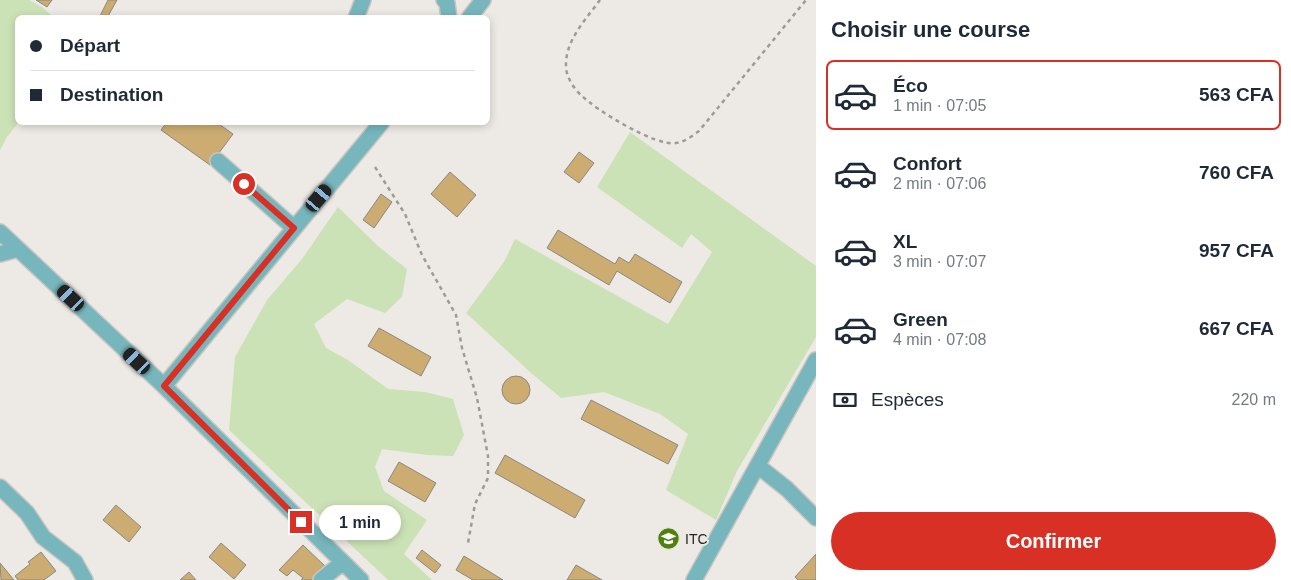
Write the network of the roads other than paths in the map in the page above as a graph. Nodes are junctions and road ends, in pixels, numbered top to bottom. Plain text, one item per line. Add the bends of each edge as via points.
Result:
1 (363, 0) edge
2 (444, 0) edge
3 (483, 0) edge
4 (357, 15) edge
5 (449, 15) edge
6 (471, 15) edge
7 (380, 125) edge
8 (218, 161) dead end
9 (294, 228) junction
10 (0, 232) edge
11 (18, 248) junction
12 (0, 254) edge
13 (816, 360) edge
14 (164, 386) junction
15 (758, 466) junction
16 (0, 487) edge
17 (816, 518) edge
18 (343, 562) junction
19 (85, 580) edge
20 (321, 580) edge
21 (361, 580) edge
22 (694, 580) edge

1 - 4 street
2 - 5 street
3 - 6 street
7 - 9 street
8 - 9 street
9 - 14 street
10 - 11 street
11 - 12 street
11 - 14 street
13 - 15 street
14 - 18 street
15 - 17 street
15 - 22 street
16 - 19 street via 27,513 43,537 75,562
18 - 20 street
18 - 21 street

